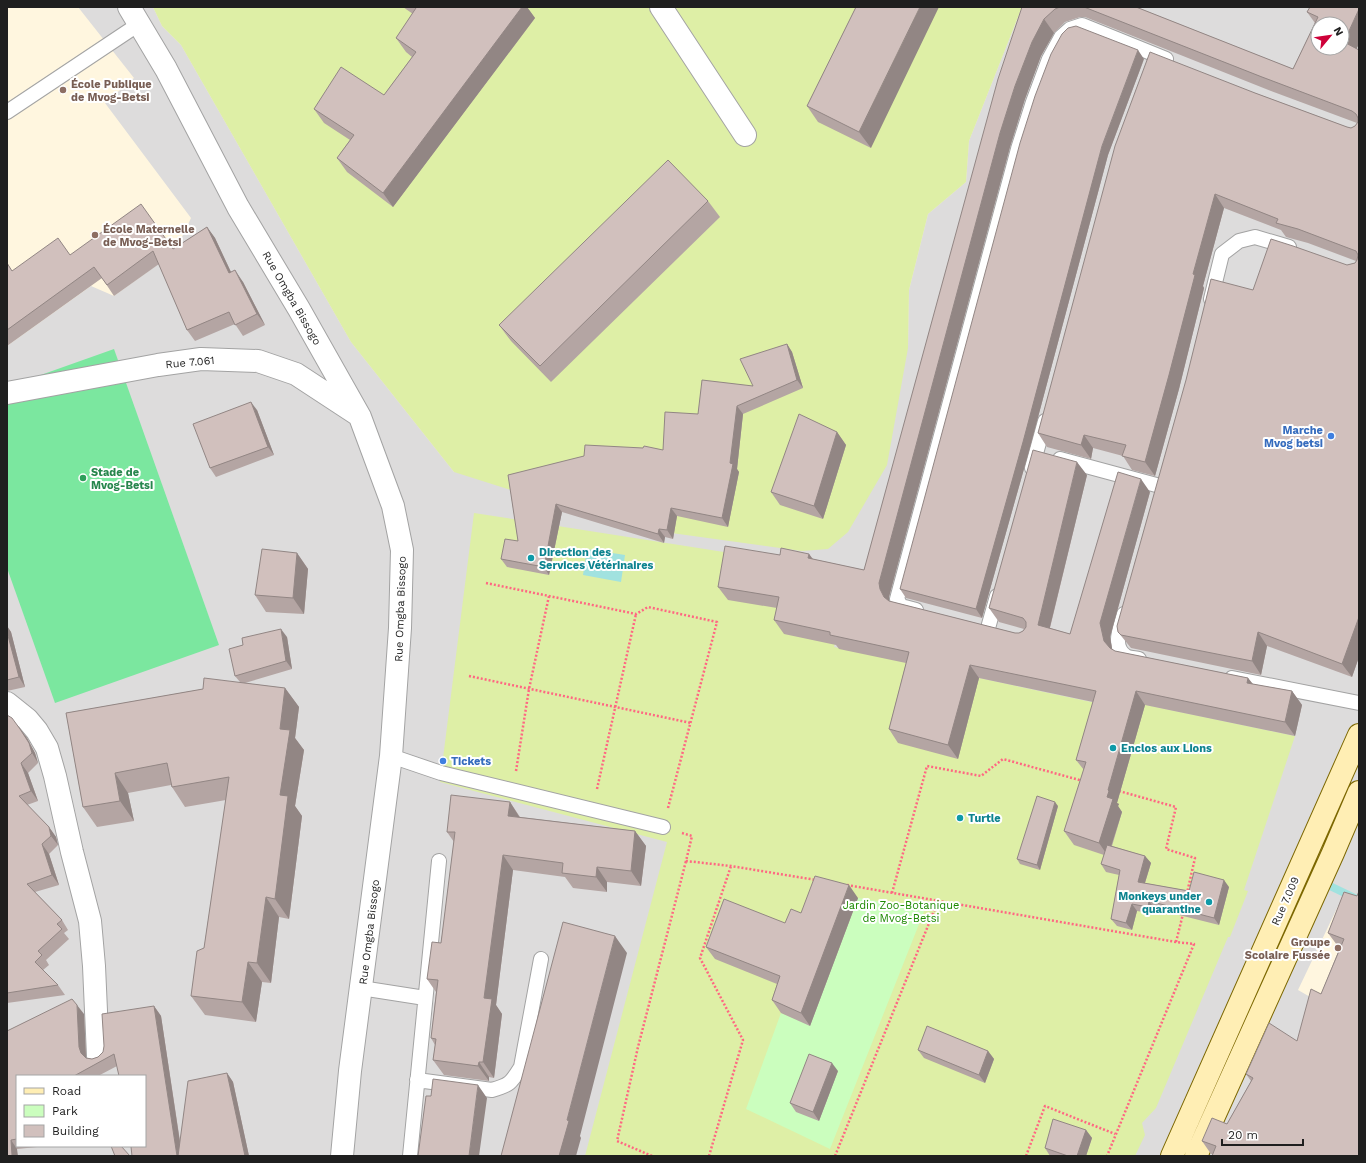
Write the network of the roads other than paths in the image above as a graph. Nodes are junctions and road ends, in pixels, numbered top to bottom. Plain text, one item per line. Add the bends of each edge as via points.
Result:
1 (661, 7) edge
2 (134, 16) edge
3 (1154, 54) junction
4 (1176, 62) edge
5 (1149, 69) edge
6 (7, 112) edge
7 (745, 135) dead end
8 (1305, 251) edge
9 (1206, 315) edge
10 (7, 392) edge
11 (1049, 407) edge
12 (360, 417) junction
13 (1037, 453) junction
14 (1164, 471) edge
15 (1028, 482) edge
16 (1160, 486) junction
17 (1156, 501) edge
18 (1000, 585) edge
19 (1128, 600) edge
20 (930, 613) edge
21 (974, 625) edge
22 (1150, 661) edge
23 (1219, 675) edge
24 (7, 703) edge
25 (1359, 703) edge
26 (1359, 735) edge
27 (391, 756) junction
28 (1359, 792) edge
29 (663, 827) road end
30 (439, 861) dead end
31 (541, 959) dead end
32 (361, 988) junction
33 (425, 998) junction
34 (98, 1056) edge
35 (417, 1080) junction
36 (342, 1156) edge
37 (410, 1156) edge
38 (1172, 1156) edge
39 (1196, 1156) edge

1 - 7 street
2 - 6 lane
2 - 12 street, Rue Omgba Bissogo via 166,69 238,207
3 - 4 lane
3 - 5 lane
3 - 20 lane via 1082,25 1070,29 1061,37 1049,59 1018,149 897,599 901,606
8 - 9 lane via 1255,236 1239,241 1222,254
10 - 12 street, Rue 7.061 via 201,359 258,361 296,374
11 - 13 lane
12 - 27 street, Rue Omgba Bissogo via 393,506 402,550 400,628
13 - 15 lane
13 - 16 lane
14 - 16 lane
16 - 17 lane
18 - 21 lane via 995,630
19 - 22 lane via 1118,639 1120,649 1126,656
23 - 25 lane
24 - 34 street via 37,731 47,748 55,776 90,921
26 - 38 main road, Rue 7.009
27 - 29 lane via 441,773
27 - 32 street, Rue Omgba Bissogo
28 - 39 main road
30 - 33 lane
31 - 35 lane via 521,1067 512,1082 492,1090
32 - 33 lane
32 - 36 street, Rue Omgba Bissogo
33 - 35 lane
35 - 37 lane

